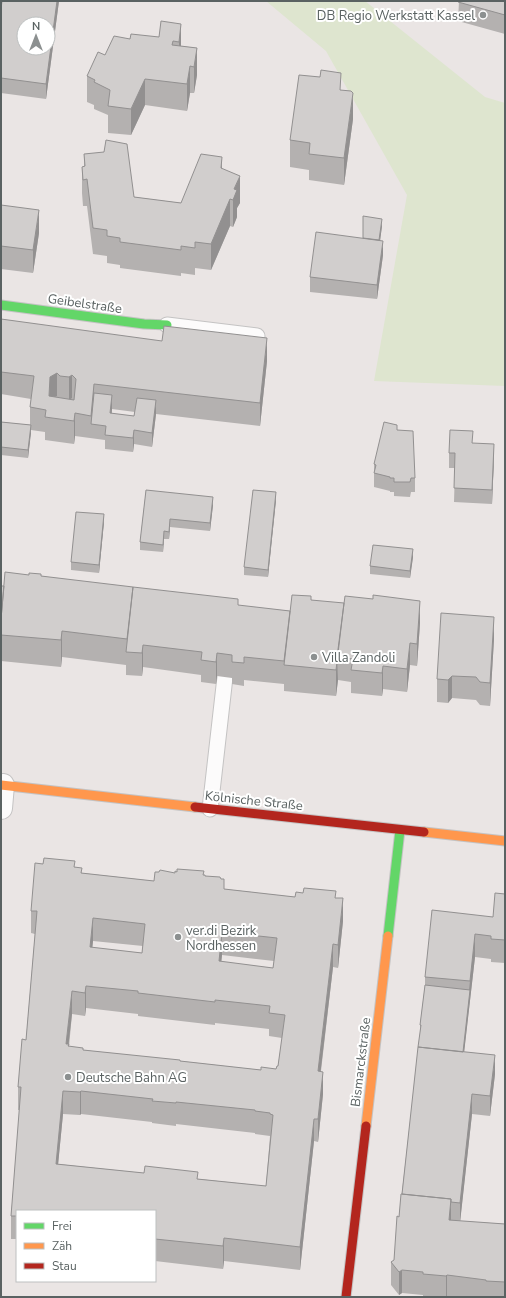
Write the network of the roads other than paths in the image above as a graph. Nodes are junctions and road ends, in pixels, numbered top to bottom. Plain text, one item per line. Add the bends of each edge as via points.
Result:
1 (1, 305) edge
2 (166, 324) joint
3 (257, 336) edge
4 (225, 677) dead end
5 (2, 785) edge
6 (1, 808) edge
7 (210, 809) junction
8 (400, 830) junction
9 (505, 841) edge
10 (346, 1297) edge

1 - 2 street, Geibelstraße via 144,324
2 - 3 lane
4 - 7 lane
5 - 6 street
5 - 7 street, Kölnische Straße
7 - 8 street, Kölnische Straße
8 - 9 street, Kölnische Straße
8 - 10 street, Bismarckstraße

